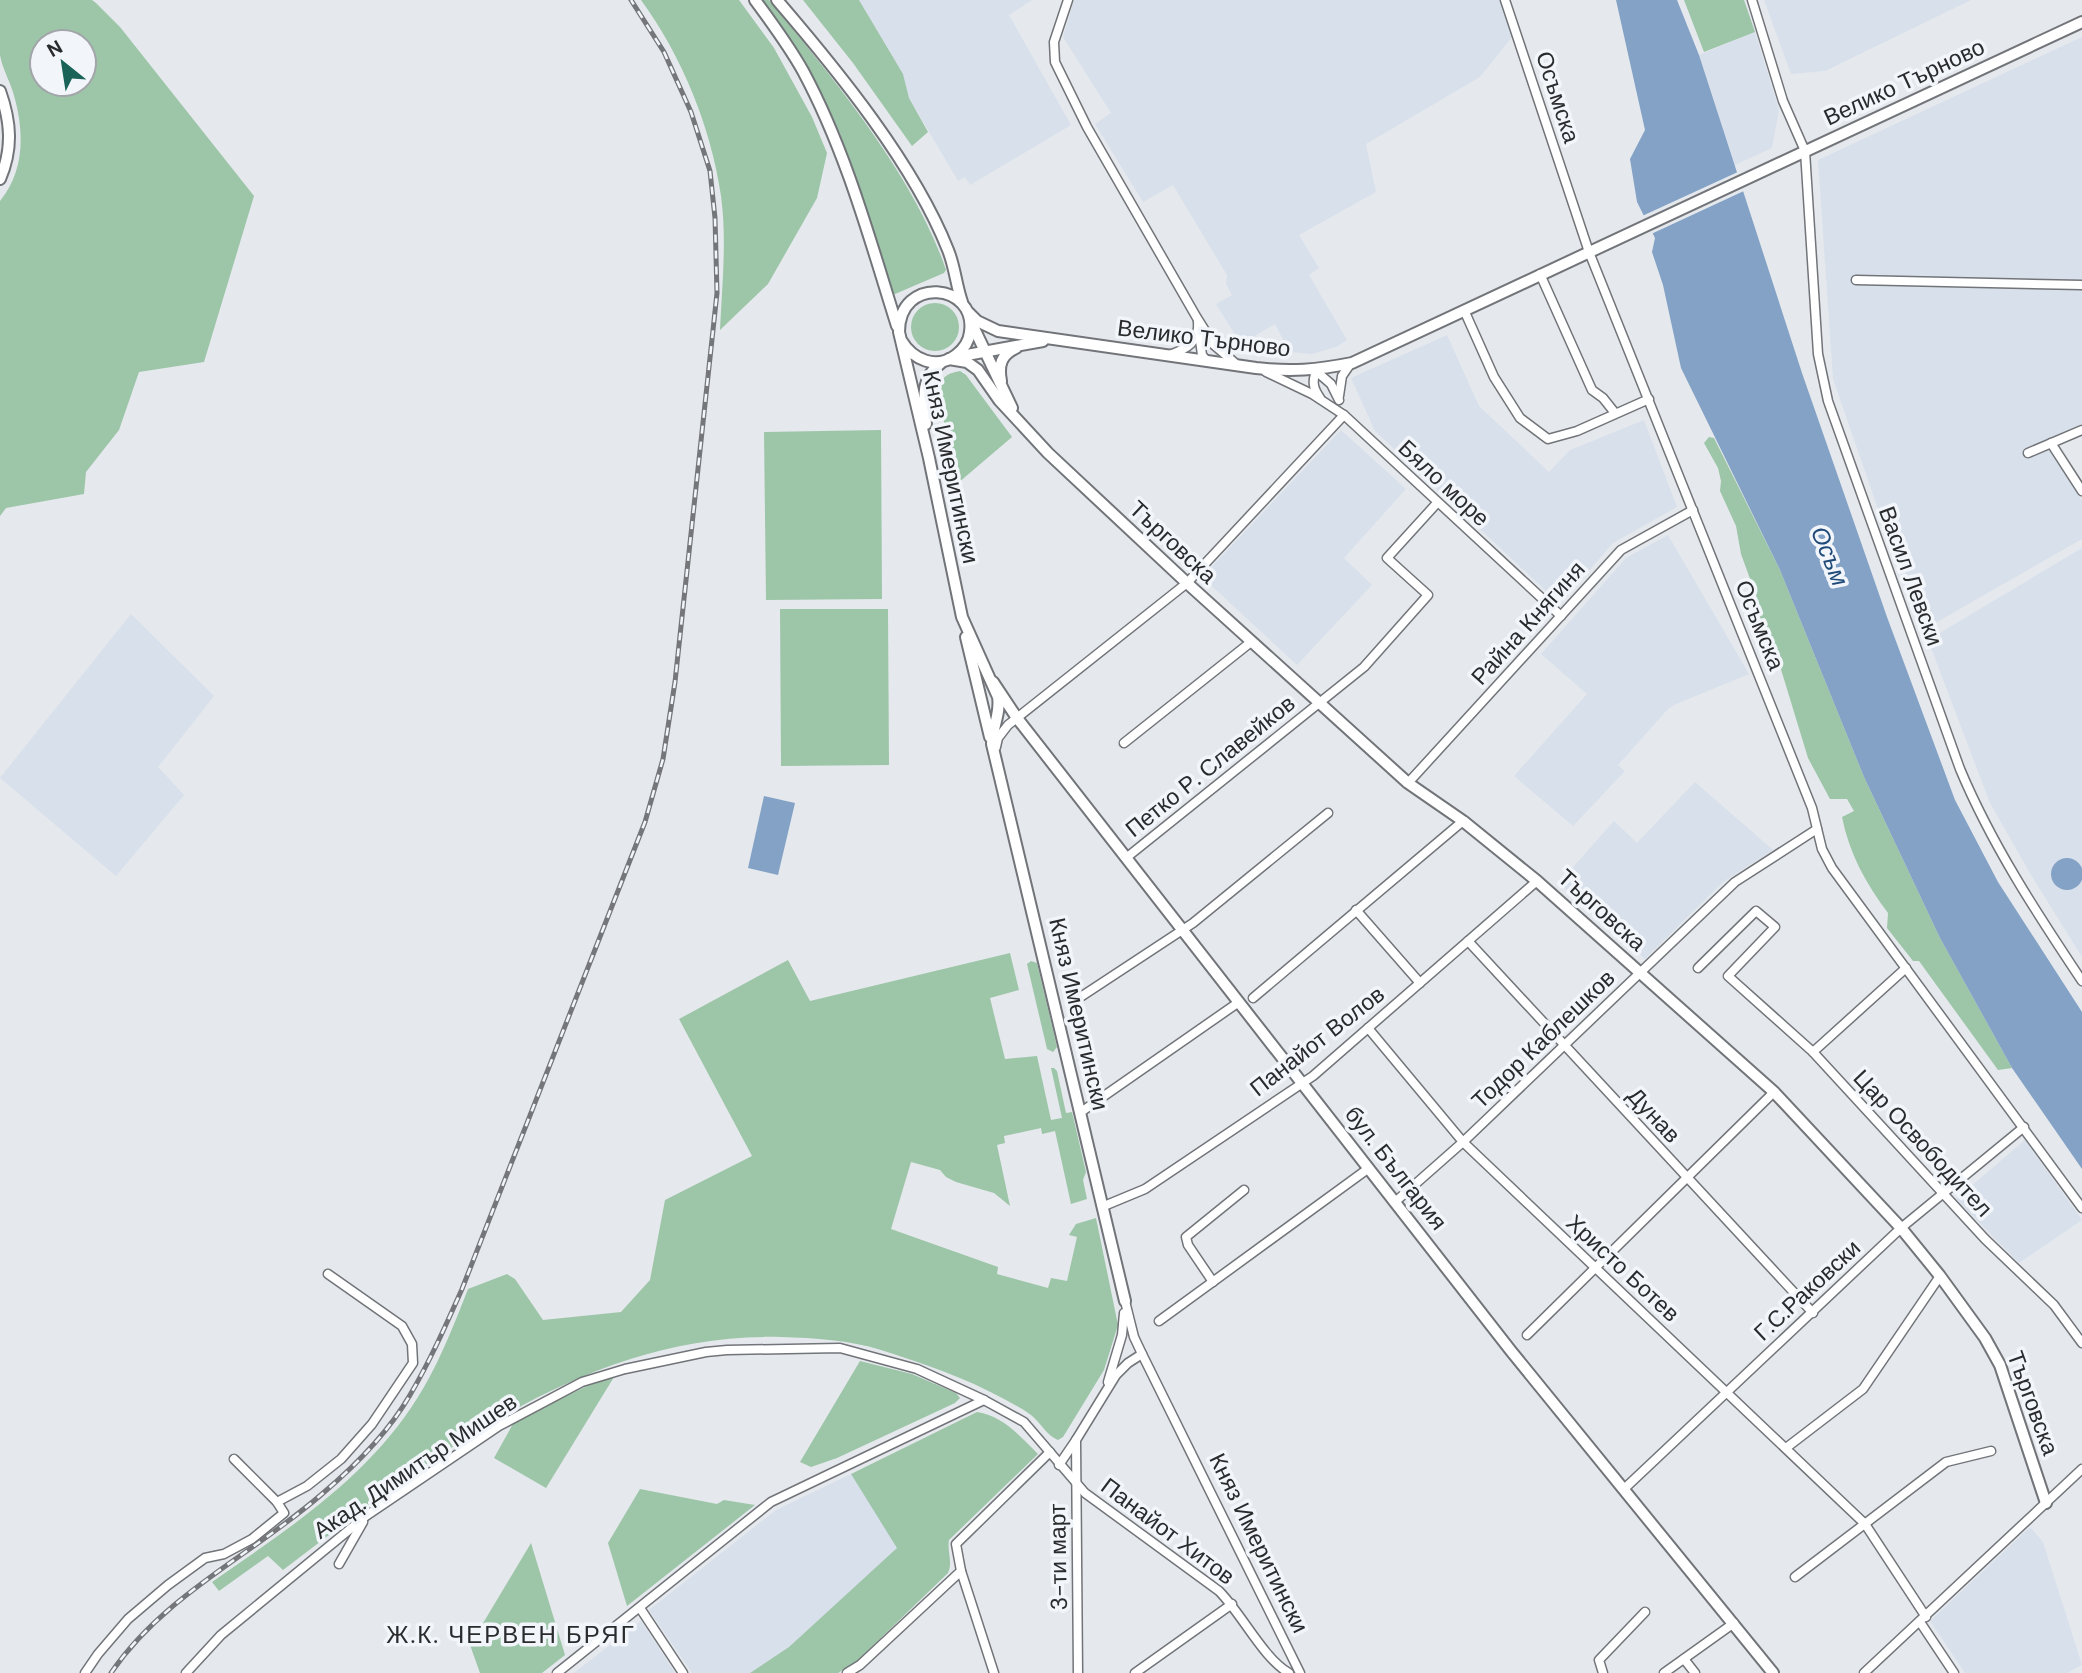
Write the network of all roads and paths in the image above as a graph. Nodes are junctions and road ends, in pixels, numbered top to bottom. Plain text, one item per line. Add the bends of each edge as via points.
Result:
1 (755, 0) edge
2 (777, 0) edge
3 (1068, 0) edge
4 (1505, 0) edge
5 (1752, 0) edge
6 (2082, 22) edge
7 (0, 91) edge
8 (1805, 151) junction
9 (0, 179) edge
10 (1589, 252) junction
11 (1540, 274) junction
12 (1856, 280) dead end
13 (2082, 285) edge
14 (1464, 310) junction
15 (966, 311) junction
16 (1197, 318) junction
17 (1198, 330) junction
18 (900, 336) junction
19 (1210, 338) junction
20 (1053, 340) junction
21 (1024, 344) junction
22 (984, 351) junction
23 (1170, 355) junction
24 (949, 359) junction
25 (1206, 360) junction
26 (1352, 363) junction
27 (1238, 365) junction
28 (1256, 368) junction
29 (1316, 371) junction
30 (1003, 393) junction
31 (1649, 399) junction
32 (1322, 400) junction
33 (1339, 400) junction
34 (1615, 413) junction
35 (1344, 415) junction
36 (2082, 430) edge
37 (1026, 431) junction
38 (2051, 443) junction
39 (2028, 453) dead end
40 (929, 458) junction
41 (2082, 491) edge
42 (1437, 503) junction
43 (1693, 510) junction
44 (1187, 583) junction
45 (1561, 616) junction
46 (962, 617) junction
47 (1251, 642) junction
48 (993, 682) junction
49 (1319, 704) junction
50 (1017, 719) junction
51 (1124, 743) dead end
52 (992, 744) junction
53 (997, 764) junction
54 (1408, 783) junction
55 (1328, 813) dead end
56 (1463, 821) junction
57 (1817, 829) junction
58 (1126, 858) junction
59 (1537, 880) junction
60 (1356, 910) junction
61 (1183, 930) junction
62 (1468, 941) junction
63 (1698, 968) dead end
64 (1906, 968) junction
65 (1641, 972) junction
66 (2082, 981) edge
67 (1420, 983) junction
68 (1079, 998) dead end
69 (1253, 998) dead end
70 (1239, 1002) junction
71 (1368, 1028) junction
72 (1564, 1046) junction
73 (1813, 1052) junction
74 (1303, 1083) junction
75 (1774, 1092) junction
76 (1081, 1112) junction
77 (2024, 1127) junction
78 (1463, 1142) junction
79 (1369, 1168) junction
80 (1686, 1178) junction
81 (1244, 1190) dead end
82 (1944, 1192) junction
83 (1395, 1202) junction
84 (1104, 1206) junction
85 (2082, 1208) edge
86 (1901, 1228) junction
87 (1596, 1269) junction
88 (328, 1274) dead end
89 (1940, 1276) junction
90 (1213, 1282) junction
91 (1125, 1301) junction
92 (1813, 1313) junction
93 (1159, 1321) dead end
94 (1527, 1335) dead end
95 (2082, 1343) edge
96 (1142, 1354) junction
97 (1106, 1388) junction
98 (1728, 1391) junction
99 (984, 1400) junction
100 (1076, 1440) junction
101 (1786, 1448) junction
102 (1991, 1451) dead end
103 (1050, 1452) junction
104 (234, 1459) dead end
105 (1059, 1465) junction
106 (2082, 1469) edge
107 (1076, 1484) junction
108 (1624, 1489) junction
109 (277, 1502) junction
110 (2046, 1503) junction
111 (366, 1516) junction
112 (1866, 1524) junction
113 (339, 1564) dead end
114 (961, 1571) junction
115 (1795, 1577) dead end
116 (1232, 1604) junction
117 (640, 1608) junction
118 (1645, 1612) dead end
119 (1923, 1620) junction
120 (1734, 1623) junction
121 (1684, 1659) junction
122 (861, 1669) edge
123 (85, 1673) edge
124 (186, 1673) edge
125 (557, 1673) edge
126 (683, 1673) edge
127 (847, 1673) edge
128 (994, 1673) edge
129 (1078, 1673) edge
130 (1135, 1673) edge
131 (1289, 1673) edge
132 (1300, 1673) edge
133 (1603, 1673) edge
134 (1664, 1673) edge
135 (1695, 1673) edge
136 (1773, 1673) edge
137 (1864, 1673) edge
138 (1954, 1673) edge

1 - 18 street, Княз Имеритински via 802,70 830,126
2 - 15 street via 902,163 948,249
3 - 16 street via 1054,42 1055,62 1087,127
4 - 10 street, Осъмска
5 - 8 street via 1783,101
6 - 8 street, Велико Търново
7 - 9 street via 10,136
8 - 10 street, Велико Търново
8 - 66 street, Васил Левски via 1818,354 1828,401 1959,769 2022,892
10 - 11 street, Велико Търново
10 - 31 street, Осъмска
11 - 14 street, Велико Търново
11 - 34 street via 1592,390
12 - 13 street
14 - 26 street, Велико Търново
14 - 34 street via 1494,377 1520,418 1548,439
15 - 18 street, Велико Търново via 944,293 923,293 905,307
15 - 20 street, Велико Търново via 998,331
15 - 22 street
15 - 24 street via 971,329 968,340
16 - 17 street
16 - 19 street
17 - 23 street via 1195,341
17 - 25 street
18 - 24 street via 906,349 923,360
18 - 40 street, Княз Имеритински
19 - 25 street
19 - 27 street
20 - 21 street
20 - 23 street, Велико Търново
21 - 22 street
21 - 30 street via 1000,361
22 - 24 street
22 - 30 street
23 - 25 street, Велико Търново
24 - 37 street via 967,362 978,370
24 - 40 street via 932,369 924,387
25 - 27 street, Велико Търново
26 - 29 street, Велико Търново
26 - 33 street via 1342,376
27 - 28 street, Велико Търново
28 - 29 street, Велико Търново
28 - 32 street
29 - 32 street via 1314,390
29 - 33 street, Бяло море via 1331,384
30 - 37 street
31 - 34 street
31 - 43 street, Осъмска
32 - 35 street
33 - 35 street, Бяло море
35 - 42 street, Бяло море
35 - 44 street
36 - 38 street
37 - 44 street, Търговска
38 - 39 street
38 - 41 street
40 - 46 street, Княз Имеритински
42 - 45 street, Бяло море
42 - 49 street, Петко Р. Славейков via 1387,558 1428,595 1364,667
43 - 45 street, Райна Княгиня via 1621,550
43 - 57 street, Осъмска
44 - 47 street, Търговска
44 - 50 street
45 - 54 street, Райна Княгиня
46 - 48 street, Княз Имеритински
46 - 52 street
47 - 49 street, Търговска
47 - 51 street
48 - 50 street, бул. България
48 - 52 street, Княз Имеритински via 999,708
49 - 54 street, Търговска
49 - 58 street, Петко Р. Славейков
50 - 53 street via 998,738
50 - 58 street, бул. България
52 - 53 street, Княз Имеритински
53 - 76 street, Княз Имеритински
54 - 56 street, Търговска
55 - 61 street
56 - 59 street, Търговска
56 - 60 street
57 - 64 street, Осъмска via 1832,869
57 - 65 street, Тодор Каблешков via 1735,882
58 - 61 street, бул. България
59 - 62 street, Панайот Волов
59 - 65 street, Търговска
60 - 67 street
60 - 69 street
61 - 68 street
61 - 70 street, бул. България
62 - 67 street, Панайот Волов
62 - 72 street, Дунав
63 - 73 street, Цар Освободител via 1756,911 1775,927 1728,976
64 - 73 street
64 - 77 street, Осъмска
65 - 72 street, Тодор Каблешков
65 - 75 street, Търговска
67 - 71 street, Панайот Волов
70 - 74 street, бул. България
70 - 76 street
71 - 74 street, Панайот Волов
71 - 78 street, Христо Ботев
72 - 78 street, Тодор Каблешков
72 - 80 street, Дунав
73 - 82 street, Цар Освободител
74 - 79 street, бул. България
74 - 84 street, Панайот Волов via 1145,1189
75 - 80 street
75 - 86 street, Търговска
76 - 84 street, Княз Имеритински
77 - 82 street, Г.С.Раковски
77 - 85 street, Осъмска
78 - 83 street, Тодор Каблешков
78 - 87 street, Христо Ботев
79 - 83 street, бул. България
79 - 90 street
80 - 87 street
80 - 92 street, Дунав
81 - 90 street via 1186,1237
82 - 86 street, Г.С.Раковски
82 - 95 street, Цар Освободител via 2054,1305
83 - 108 street, бул. България
84 - 91 street, Княз Имеритински
86 - 89 street, Търговска
86 - 92 street, Г.С.Раковски
87 - 94 street
87 - 98 street, Христо Ботев
88 - 109 street via 402,1326 412,1344 412,1363 372,1424 341,1459
89 - 101 street via 1863,1389
89 - 110 street, Търговска via 2000,1365
90 - 93 street
91 - 96 street, Княз Имеритински
91 - 97 street via 1122,1335
92 - 98 street, Г.С.Раковски
96 - 97 street
96 - 132 street, Княз Имеритински
97 - 100 street, 3-ти март
98 - 101 street, Христо Ботев
98 - 108 street, Г.С.Раковски
99 - 103 street, Акад. Димитър Мишев via 1024,1422
99 - 111 street, Акад. Димитър Мишев via 916,1369 840,1348 706,1352 582,1382 499,1426
99 - 117 street via 771,1502
100 - 105 street, 3-ти март
100 - 107 street, 3-ти март
101 - 112 street, Христо Ботев
102 - 112 street via 1946,1462
103 - 105 street, Акад. Димитър Мишев
103 - 114 street via 957,1544
104 - 109 street
105 - 107 street, Акад. Димитър Мишев
106 - 110 street
107 - 116 street, Панайот Хитов
107 - 129 street, 3-ти март
108 - 120 street, бул. България
109 - 123 street via 284,1513 252,1539 205,1558 168,1585 128,1619
110 - 119 street
111 - 113 street
111 - 124 street, Акад. Димитър Мишев via 221,1634
112 - 115 street
112 - 119 street, Христо Ботев
114 - 122 street
114 - 128 street
116 - 130 street
116 - 131 street, Панайот Хитов via 1259,1643
117 - 125 street
117 - 126 street
118 - 133 street via 1599,1660
119 - 137 street
119 - 138 street
120 - 121 street
120 - 136 street, бул. България
121 - 134 street
121 - 135 street
122 - 127 street

